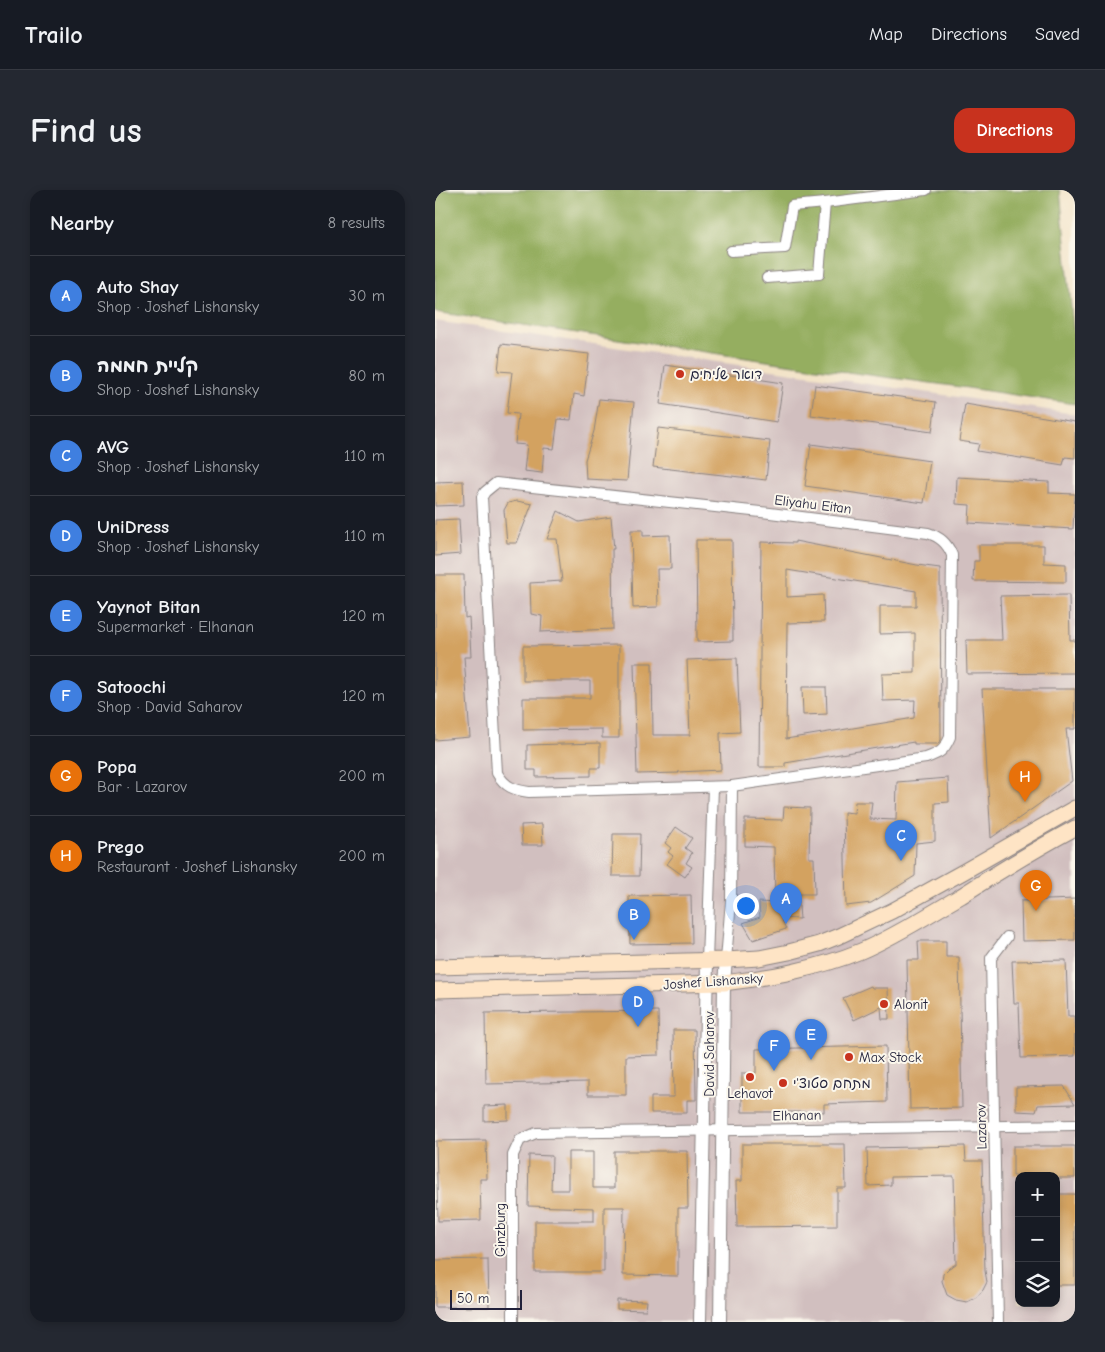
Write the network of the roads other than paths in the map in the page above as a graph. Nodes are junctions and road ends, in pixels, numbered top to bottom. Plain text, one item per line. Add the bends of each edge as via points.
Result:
1 (926, 190) edge
2 (825, 203) junction
3 (731, 251) dead end
4 (767, 278) dead end
5 (732, 786) junction
6 (713, 787) junction
7 (1075, 808) edge
8 (1075, 828) edge
9 (1051, 841) junction
10 (1075, 842) edge
11 (1007, 937) dead end
12 (726, 960) junction
13 (707, 961) junction
14 (435, 967) edge
15 (706, 983) junction
16 (724, 983) junction
17 (435, 990) edge
18 (995, 1126) junction
19 (1075, 1126) edge
20 (723, 1129) junction
21 (703, 1130) junction
22 (520, 1140) joint
23 (513, 1322) edge
24 (700, 1322) edge
25 (720, 1322) edge
26 (998, 1322) edge

1 - 2 street
2 - 3 street via 792,206 785,248
2 - 4 street via 819,274
5 - 6 street, Eliyahu Eitan
5 - 6 street, Eliyahu Eitan via 926,758 940,753 950,737 952,554 949,548 938,536 928,533 495,483 482,497 497,773 501,780 507,786 529,792
5 - 12 street, David Saharov via 731,900
6 - 13 street, David Saharov
7 - 12 main road, Joshef Lishansky via 892,911 839,936 789,952
8 - 9 main road, Joshef Lishansky
9 - 10 main road
9 - 16 main road, Joshef Lishansky via 892,937 861,951 801,970
11 - 18 street, Lazarov via 991,958
12 - 13 main road, Joshef Lishansky
12 - 16 street, David Saharov
13 - 14 main road, Joshef Lishansky
13 - 15 street, David Saharov
15 - 16 main road, Joshef Lishansky
15 - 17 main road, Joshef Lishansky
15 - 21 street, David Saharov
16 - 20 street, David Saharov
18 - 19 street, Elhanan
18 - 20 street, Elhanan
18 - 26 street, Lazarov
20 - 21 street, Elhanan
20 - 25 street, David Saharov
21 - 22 street, Elhanan via 536,1133
21 - 24 street, David Saharov
22 - 23 street, Ginzburg via 513,1155

